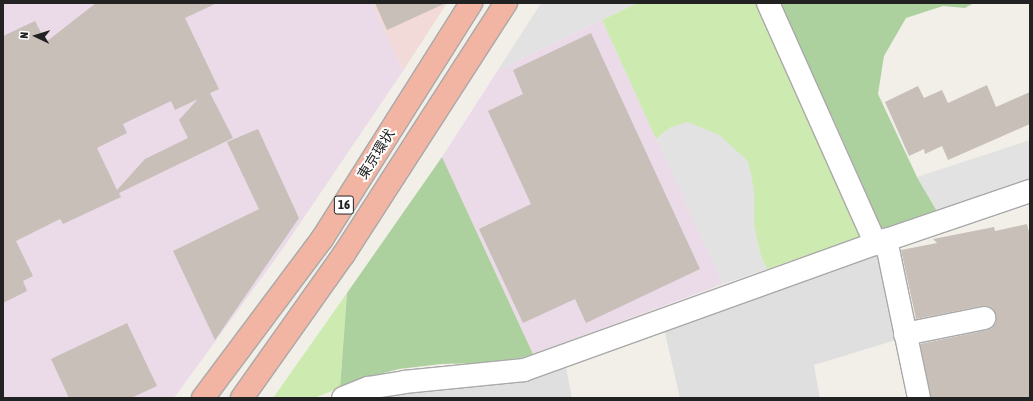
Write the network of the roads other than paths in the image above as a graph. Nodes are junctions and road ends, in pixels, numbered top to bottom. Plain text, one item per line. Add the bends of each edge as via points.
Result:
1 (470, 3) edge
2 (506, 3) edge
3 (768, 3) edge
4 (1030, 191) edge
5 (881, 242) junction
6 (984, 318) dead end
7 (905, 334) junction
8 (203, 398) edge
9 (242, 398) edge
10 (343, 398) edge
11 (919, 398) edge

1 - 8 highway, 東京環状 / 16 via 322,239
2 - 9 highway, 東京環状 / 16 via 344,254
3 - 5 street
4 - 5 street
5 - 7 street
5 - 10 street via 524,370 404,382 368,388
6 - 7 street
7 - 11 street

